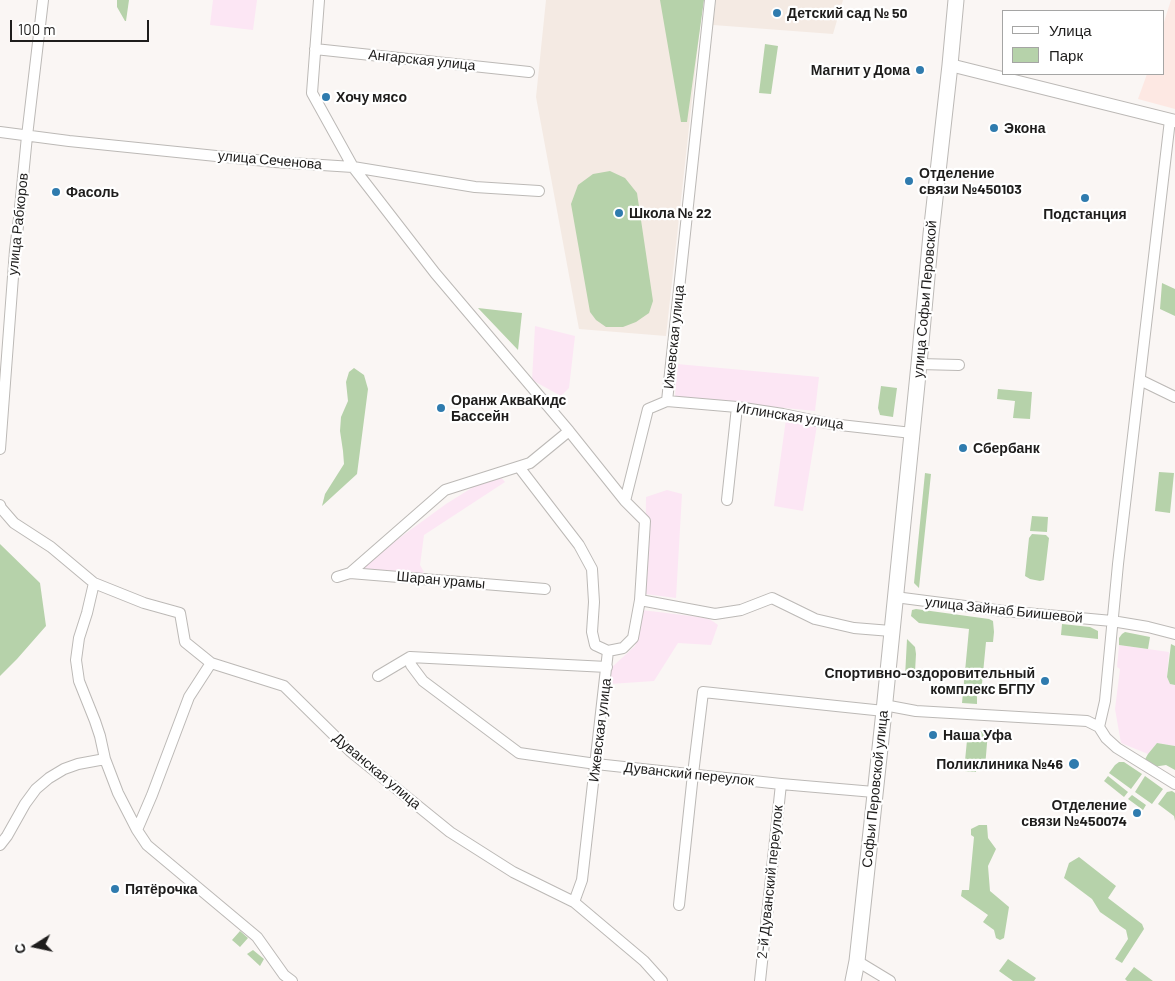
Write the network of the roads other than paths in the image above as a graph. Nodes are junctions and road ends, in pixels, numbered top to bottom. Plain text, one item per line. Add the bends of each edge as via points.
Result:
1 (43, 0) edge
2 (319, 0) edge
3 (710, 0) edge
4 (956, 0) edge
5 (315, 49) junction
6 (950, 65) junction
7 (529, 72) dead end
8 (1172, 120) edge
9 (0, 132) edge
10 (27, 136) junction
11 (353, 167) junction
12 (539, 191) dead end
13 (919, 364) junction
14 (959, 365) dead end
15 (1140, 380) junction
16 (1175, 397) edge
17 (667, 401) junction
18 (737, 407) junction
19 (569, 431) junction
20 (912, 433) junction
21 (0, 449) edge
22 (519, 467) junction
23 (727, 500) dead end
24 (625, 501) junction
25 (0, 505) edge
26 (350, 573) junction
27 (337, 577) dead end
28 (94, 582) junction
29 (545, 589) dead end
30 (895, 597) junction
31 (640, 600) junction
32 (1112, 621) junction
33 (891, 631) junction
34 (1175, 634) edge
35 (608, 651) junction
36 (410, 657) junction
37 (211, 664) junction
38 (607, 667) junction
39 (378, 676) dead end
40 (884, 708) junction
41 (1099, 727) junction
42 (105, 759) junction
43 (596, 764) junction
44 (693, 774) junction
45 (781, 784) junction
46 (1175, 784) edge
47 (874, 792) junction
48 (137, 830) junction
49 (0, 845) edge
50 (574, 902) junction
51 (679, 905) dead end
52 (857, 961) junction
53 (292, 981) edge
54 (662, 981) edge
55 (760, 981) edge
56 (853, 981) edge
57 (890, 981) edge

1 - 10 street, улица Рабкоров
2 - 5 street
3 - 17 street, Ижевская улица
4 - 6 main road, улица Софьи Перовской
5 - 7 street, Ангарская улица
5 - 11 street via 312,93
6 - 8 street
6 - 13 main road, улица Софьи Перовской
8 - 15 street
9 - 10 street, улица Сеченова
10 - 11 street, улица Сеченова
10 - 21 street, улица Рабкоров
11 - 12 street, улица Сеченова via 476,187
11 - 19 street via 435,274
13 - 14 street
13 - 20 main road, улица Софьи Перовской
15 - 16 street
15 - 32 street
17 - 18 street, Иглинская улица
17 - 24 street, Ижевская улица via 648,409
18 - 20 street, Иглинская улица via 831,424
18 - 23 street
19 - 22 street via 530,463
19 - 24 street
20 - 30 main road, улица Софьи Перовской
22 - 26 street via 445,490
22 - 35 street via 579,546 592,569 592,632 595,645
24 - 31 street via 645,521
25 - 28 street via 14,523
26 - 27 street, Шаран урамы
26 - 29 street, Шаран урамы
28 - 37 street, Дуванская улица via 144,603 180,613 185,642
28 - 42 street via 76,660 79,681 100,736
30 - 32 street, улица Зайнаб Биишевой
30 - 33 main road, Софьи Перовской улица
31 - 33 street via 715,614 741,610 772,598 815,619 854,628
31 - 35 street via 633,638 624,648
32 - 34 street, улица Зайнаб Биишевой
32 - 41 street via 1105,700
33 - 40 main road, Софьи Перовской улица
35 - 38 street, Ижевская улица
36 - 38 street
36 - 39 street
36 - 43 street, Дуванский переулок via 411,665 423,681 518,752
37 - 48 street via 189,697
37 - 50 street, Дуванская улица via 284,686 350,751 450,832 513,872
38 - 43 street, Ижевская улица
40 - 41 street via 1088,721
40 - 44 street via 703,692
40 - 47 main road, Софьи Перовской улица
41 - 46 street via 1117,748
42 - 48 street
42 - 49 street via 78,764 49,778 24,804
43 - 44 street, Дуванский переулок
43 - 50 street, Ижевская улица via 582,880
44 - 45 street, Дуванский переулок
44 - 51 street
45 - 47 street, Дуванский переулок
45 - 55 street, 2-й Дуванский переулок
47 - 52 main road, Софьи Перовской улица
48 - 53 street via 147,845 257,937 284,975
50 - 54 street, Дуванская улица via 644,961
52 - 56 main road, Софьи Перовской улица
52 - 57 street

